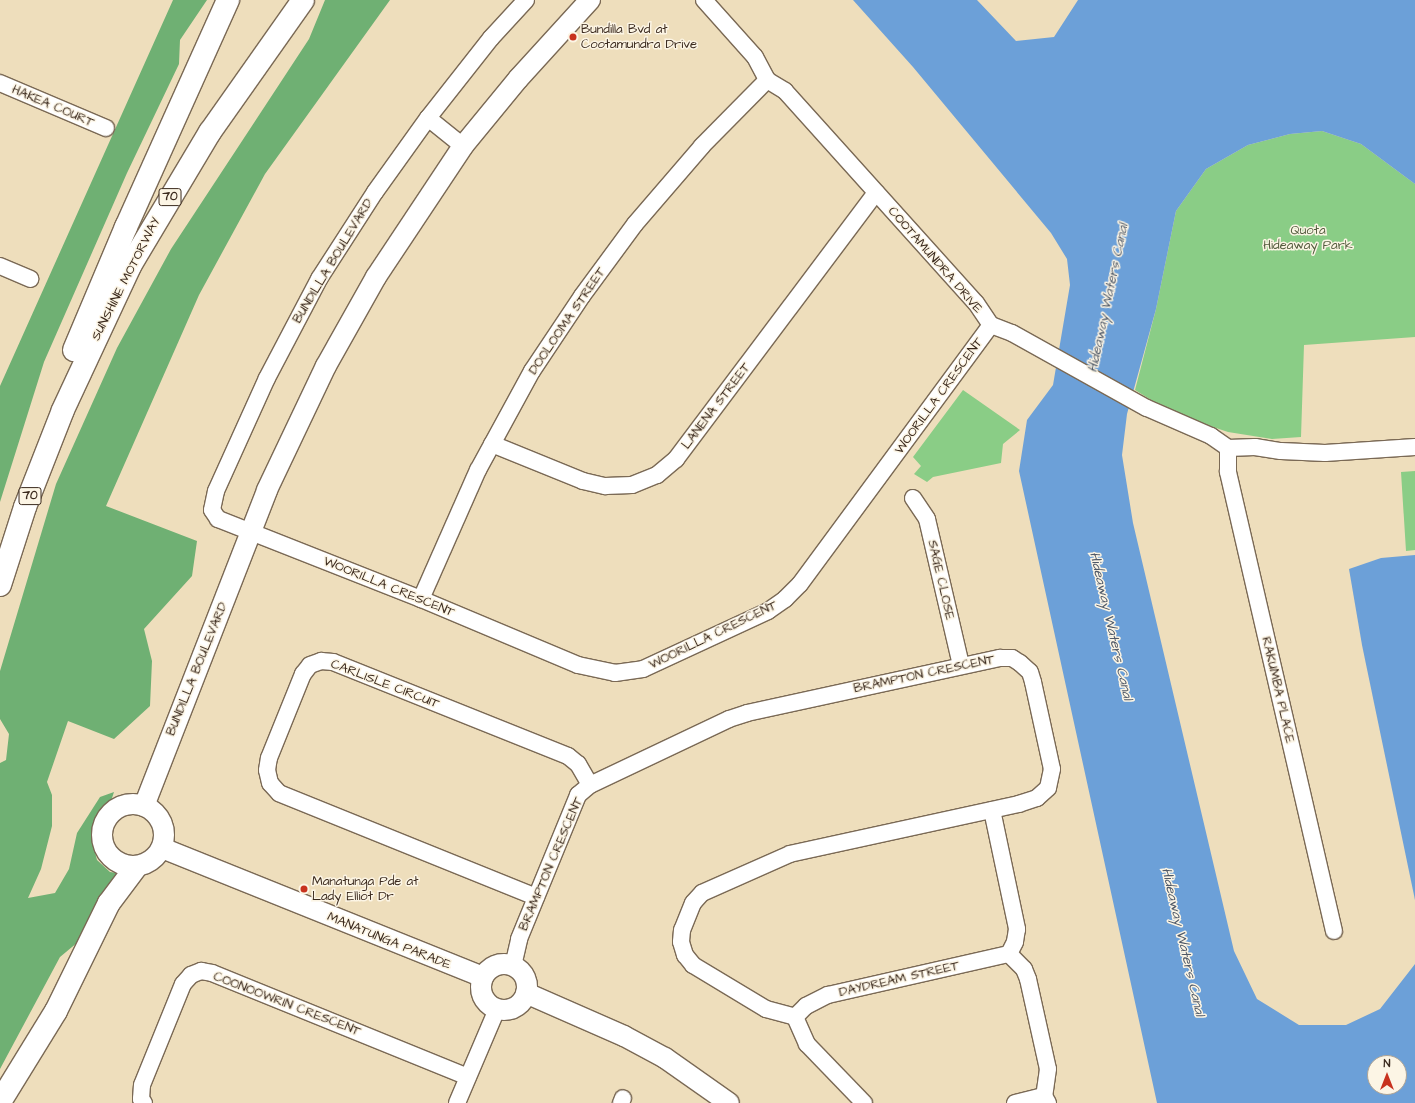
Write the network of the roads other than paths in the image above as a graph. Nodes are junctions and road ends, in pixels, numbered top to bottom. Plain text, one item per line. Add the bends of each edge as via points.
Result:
1 (228, 0) edge
2 (303, 0) edge
3 (526, 0) edge
4 (590, 0) edge
5 (704, 0) edge
6 (767, 80) junction
7 (0, 83) edge
8 (428, 118) junction
9 (106, 128) dead end
10 (464, 146) junction
11 (876, 193) junction
12 (0, 266) edge
13 (30, 279) dead end
14 (991, 325) junction
15 (64, 410) junction
16 (492, 444) junction
17 (1415, 447) edge
18 (1228, 448) junction
19 (913, 498) dead end
20 (252, 533) junction
21 (0, 584) edge
22 (421, 599) junction
23 (961, 665) junction
24 (590, 785) junction
25 (144, 806) junction
26 (992, 810) junction
27 (162, 848) junction
28 (136, 867) junction
29 (536, 897) junction
30 (1334, 931) dead end
31 (1010, 954) junction
32 (513, 966) junction
33 (483, 978) junction
34 (526, 993) junction
35 (497, 1009) junction
36 (794, 1017) junction
37 (468, 1076) junction
38 (1046, 1100) edge
39 (0, 1102) edge
40 (144, 1103) edge
41 (457, 1103) edge
42 (730, 1103) edge
43 (864, 1103) edge
44 (1014, 1103) edge

1 - 15 highway via 79,337 60,390
2 - 15 highway, SUNSHINE MOTORWAY / 70 via 240,86 161,211 106,314
3 - 8 street, BUNDILLA BOULEVARD via 491,38
4 - 10 street, BUNDILLA BOULEVARD via 518,79
5 - 6 street via 755,57
6 - 11 street, COOTAMUNDRA DRIVE via 785,91
6 - 16 street, DOOLOOMA STREET via 702,146 635,224 582,296 532,371
7 - 9 street, HAKEA COURT
8 - 10 street
8 - 20 street, BUNDILLA BOULEVARD via 375,192 319,279 267,378 216,492 213,515
10 - 20 street, BUNDILLA BOULEVARD via 376,277 326,366 288,441
11 - 14 street, COOTAMUNDRA DRIVE via 976,303
11 - 16 street, LANENA STREET via 676,459 657,475 632,485 605,486 583,481
12 - 13 street
14 - 18 street, COOTAMUNDRA DRIVE via 1012,333 1050,357 1147,408 1211,436
14 - 22 street, WOORILLA CRESCENT via 800,584 768,611 643,669 615,673 578,665
15 - 21 highway, SUNSHINE MOTORWAY / 70 via 25,508
16 - 22 street, DOOLOOMA STREET
17 - 18 street via 1325,453 1255,447
18 - 30 street, RAKUMBA PLACE via 1228,472
19 - 23 street, SAGE CLOSE via 927,519
20 - 22 street, WOORILLA CRESCENT
20 - 25 street, BUNDILLA BOULEVARD
23 - 24 street, BRAMPTON CRESCENT via 729,719
23 - 26 street, BRAMPTON CRESCENT via 1012,658 1030,672 1052,769 1048,788 1037,798
24 - 29 street, BRAMPTON CRESCENT via 578,795
24 - 29 street, CARLISLE CIRCUIT via 578,764 568,756 333,662 321,661 310,665 303,674 269,758 267,770 270,782 279,792
25 - 27 street via 160,819 164,829
25 - 28 street via 121,806 112,812 104,823 102,833 108,854 126,866
26 - 31 street via 1017,929
26 - 36 street, BRAMPTON CRESCENT via 790,854 702,893 693,903 682,930 681,942 685,955 693,965 766,1010
27 - 28 street via 156,858
27 - 33 street, MANATUNGA PARADE
28 - 39 highway via 109,903 56,1011
29 - 32 street, BRAMPTON CRESCENT via 519,939
31 - 36 street, DAYDREAM STREET via 828,995 806,1006
31 - 38 street via 1024,969 1028,979 1048,1069
32 - 33 street via 501,964 493,967
32 - 34 street via 525,979
33 - 35 street via 481,985 484,1000
34 - 35 street via 518,1006
34 - 42 street via 624,1036 665,1058
35 - 37 street
36 - 43 street via 807,1044
37 - 40 street, COONOOWRIN CRESCENT via 201,971 191,975 183,984 142,1085 141,1099
37 - 41 street
38 - 44 street

